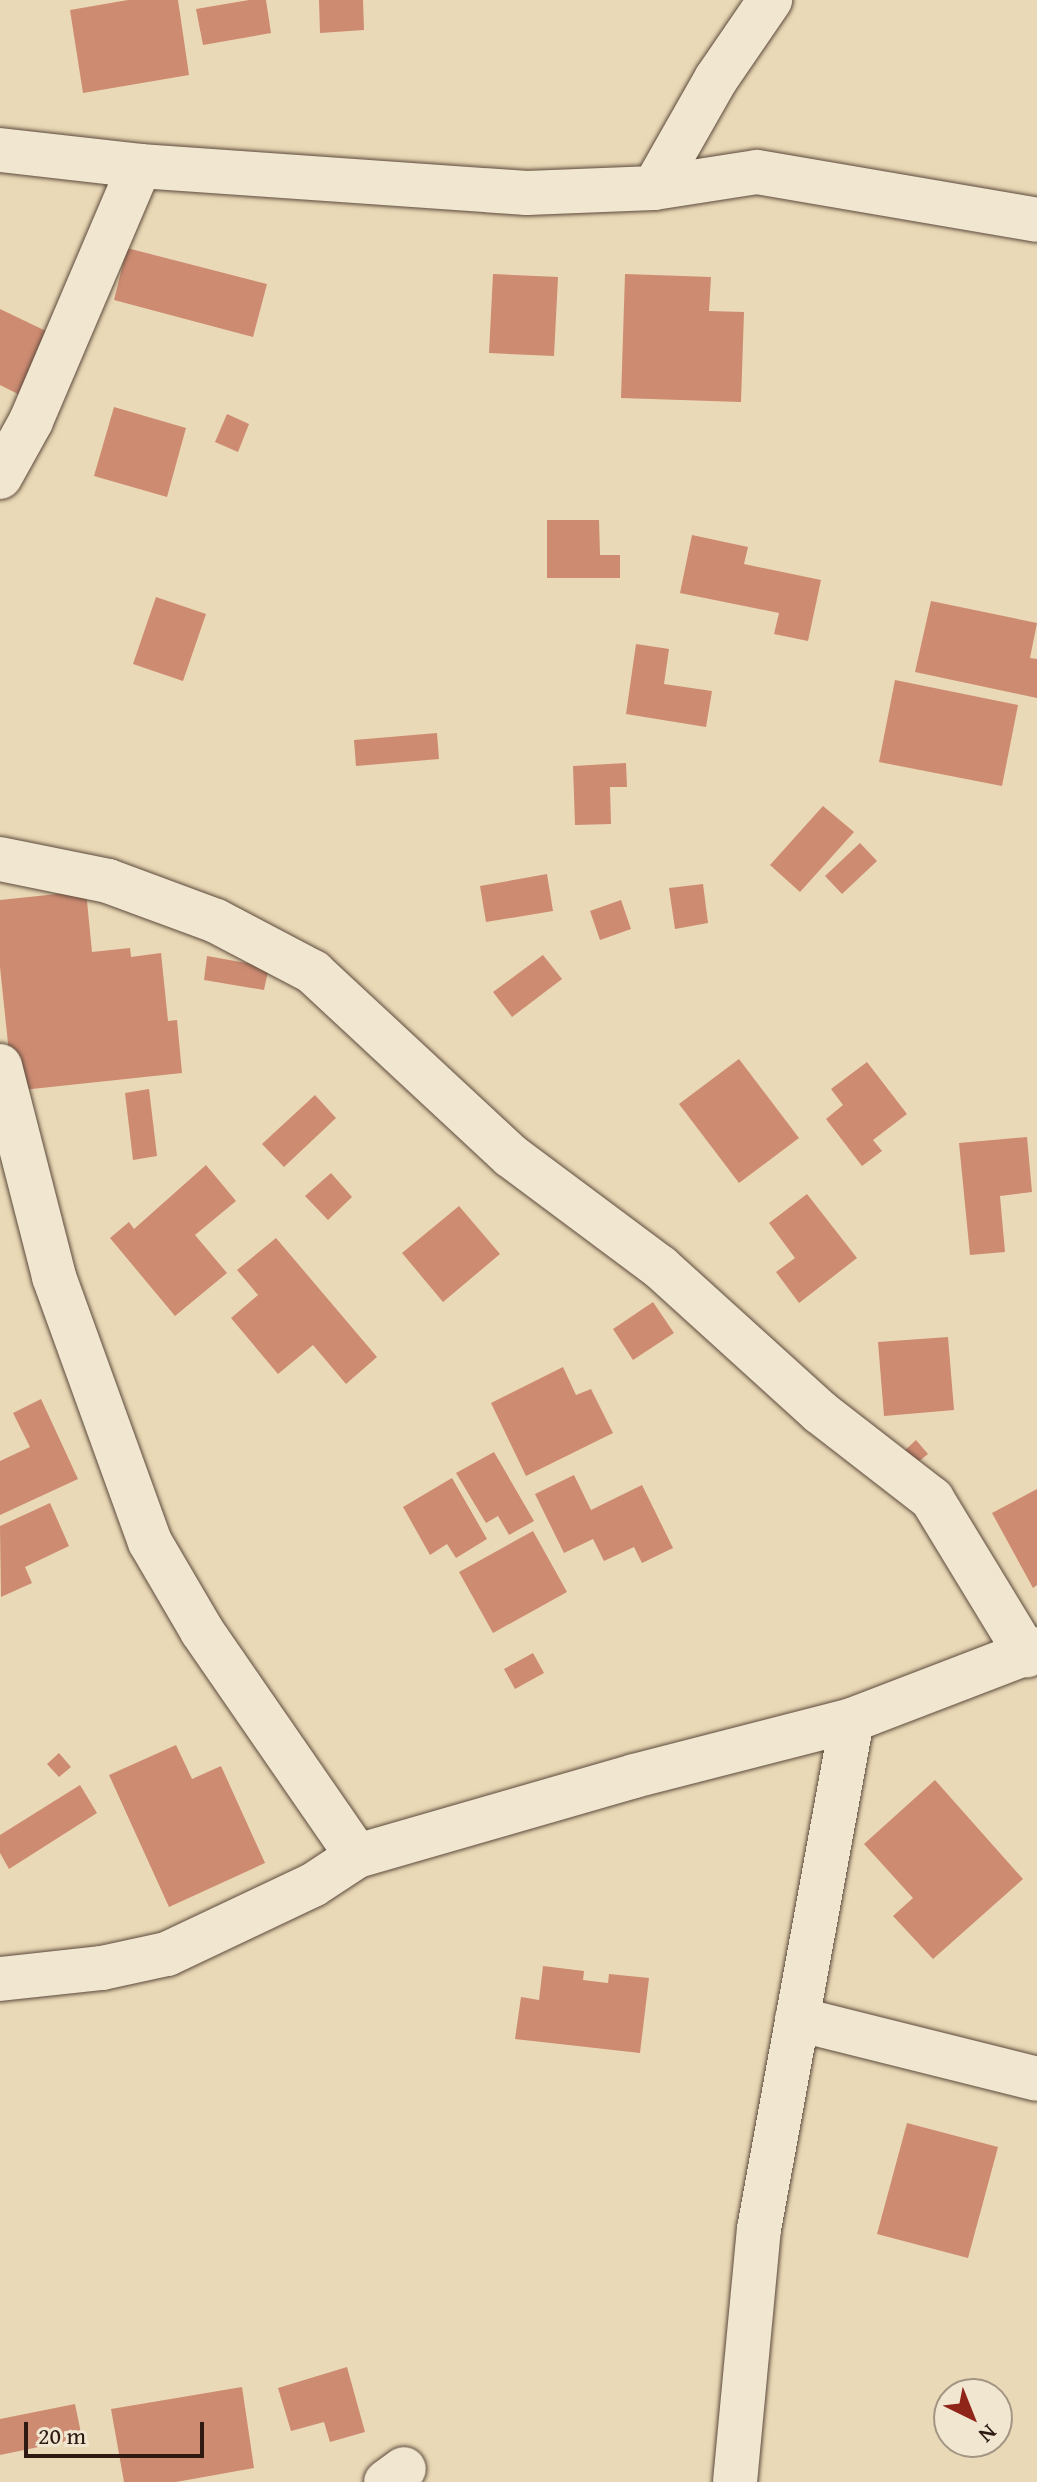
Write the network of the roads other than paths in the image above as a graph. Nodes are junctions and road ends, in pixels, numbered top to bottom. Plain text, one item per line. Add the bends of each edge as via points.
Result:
1 (770, 0) edge
2 (0, 150) edge
3 (140, 166) junction
4 (654, 188) junction
5 (1037, 220) edge
6 (0, 477) edge
7 (0, 859) edge
8 (0, 1066) edge
9 (14, 1192) edge
10 (1032, 1652) edge
11 (852, 1720) junction
12 (357, 1856) junction
13 (0, 1979) edge
14 (797, 2019) junction
15 (1037, 2079) edge
16 (735, 2482) edge

1 - 4 street via 716,79
2 - 3 street
3 - 4 street via 527,193
3 - 6 street via 31,421
4 - 5 street via 757,172
7 - 10 street via 122,886 216,921 313,972 511,1156 660,1267 820,1412 932,1499
8 - 9 street
9 - 12 street via 150,1542 202,1631
10 - 11 street
11 - 12 street
11 - 14 street
12 - 13 street via 313,1885 167,1954 102,1968
14 - 15 street
14 - 16 street via 757,2244

